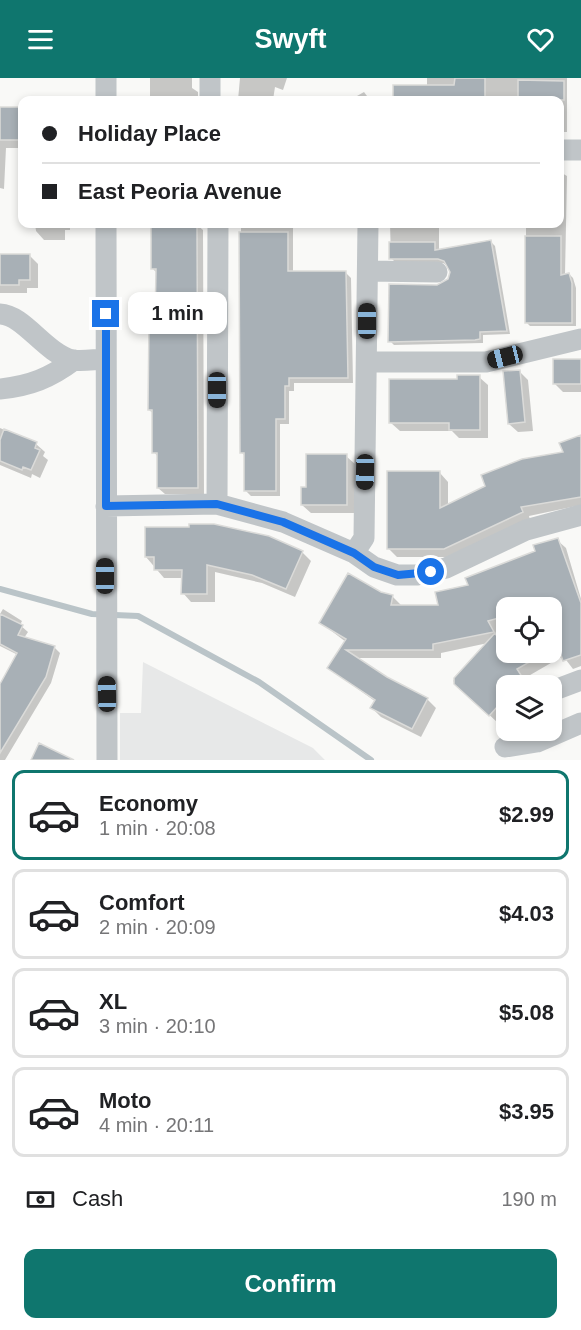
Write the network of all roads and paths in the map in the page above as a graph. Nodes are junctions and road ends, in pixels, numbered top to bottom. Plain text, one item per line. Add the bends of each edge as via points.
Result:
1 (106, 78) edge
2 (210, 78) edge
3 (106, 96) edge
4 (210, 96) edge
5 (564, 150) edge
6 (581, 150) edge
7 (106, 228) edge
8 (218, 228) edge
9 (368, 228) edge
10 (368, 272) junction
11 (437, 272) dead end
12 (0, 314) edge
13 (581, 339) edge
14 (106, 359) junction
15 (74, 360) junction
16 (367, 362) junction
17 (0, 388) edge
18 (217, 504) junction
19 (106, 506) junction
20 (581, 515) edge
21 (354, 553) junction
22 (581, 680) edge
23 (562, 687) edge
24 (581, 723) edge
25 (506, 746) edge
26 (107, 760) edge

1 - 3 street
2 - 4 street
5 - 6 street
7 - 14 street
8 - 18 street
9 - 10 street
10 - 11 street
10 - 16 street
12 - 15 street via 12,316 53,351
13 - 16 street via 486,362
14 - 15 street
14 - 19 street
15 - 17 street via 30,386
16 - 21 street via 364,538
18 - 19 street
18 - 21 street via 283,522
19 - 26 street
20 - 21 street via 526,530 446,568 417,575 398,575 374,567
22 - 23 street
24 - 25 street via 537,742

